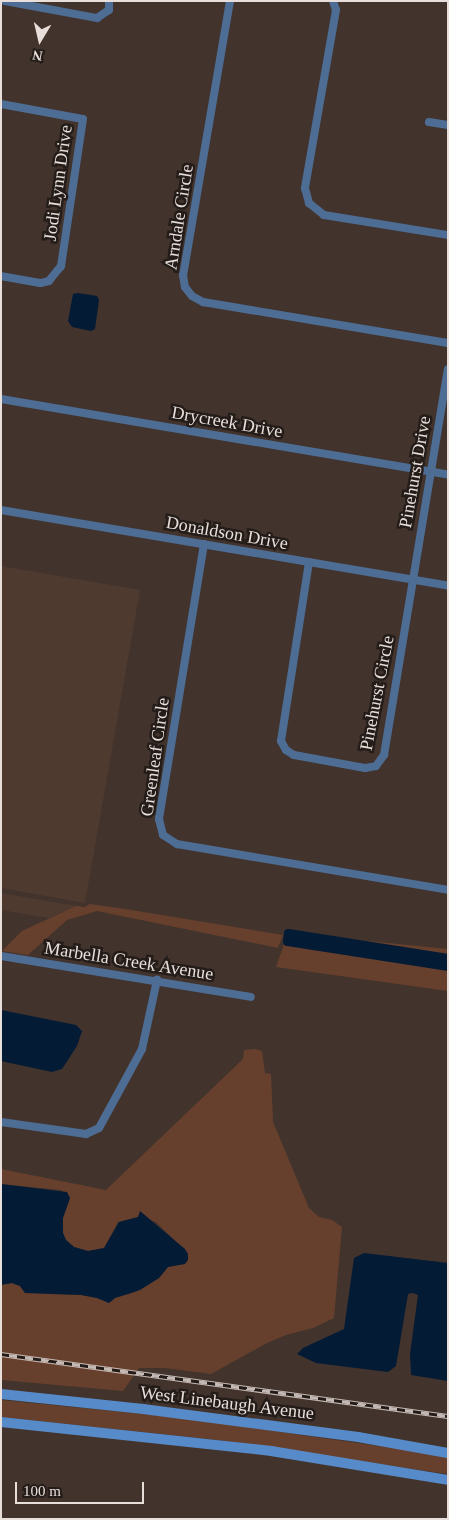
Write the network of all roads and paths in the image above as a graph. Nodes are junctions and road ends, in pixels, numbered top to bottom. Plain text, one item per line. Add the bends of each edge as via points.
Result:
1 (5, 1) edge
2 (109, 1) edge
3 (230, 1) edge
4 (333, 1) edge
5 (1, 104) edge
6 (429, 122) dead end
7 (448, 125) edge
8 (448, 235) edge
9 (1, 276) edge
10 (448, 343) edge
11 (448, 369) edge
12 (1, 399) edge
13 (430, 472) junction
14 (448, 475) edge
15 (1, 510) edge
16 (204, 544) junction
17 (309, 562) junction
18 (412, 580) junction
19 (448, 586) edge
20 (448, 890) edge
21 (1, 956) edge
22 (158, 980) junction
23 (251, 997) dead end
24 (1, 1122) edge
25 (1, 1394) edge
26 (1, 1422) edge
27 (448, 1453) edge
28 (448, 1480) edge

1 - 2 street via 97,18 109,10
3 - 10 street, Arndale Circle via 183,274 185,287 203,302
4 - 8 street via 336,10 305,188 308,203 324,215
5 - 9 street, Jodi Lynn Drive via 83,119 61,266 49,281 40,283
6 - 7 street
11 - 13 street, Pinehurst Drive
12 - 13 street, Drycreek Drive
13 - 14 street, Drycreek Drive
13 - 18 street, Pinehurst Drive
15 - 16 street, Donaldson Drive
16 - 17 street, Donaldson Drive
16 - 20 street, Greenleaf Circle via 159,819 163,835 177,844
17 - 18 street, Donaldson Drive
17 - 18 street, Pinehurst Circle via 281,741 294,755 365,768 376,766 384,755
18 - 19 street, Donaldson Drive
21 - 22 street, Marbella Creek Avenue
22 - 23 street, Marbella Creek Avenue
22 - 24 street via 142,1049 99,1128 86,1134
25 - 27 main road, West Linebaugh Avenue via 143,1408 338,1434
26 - 28 main road via 271,1451

